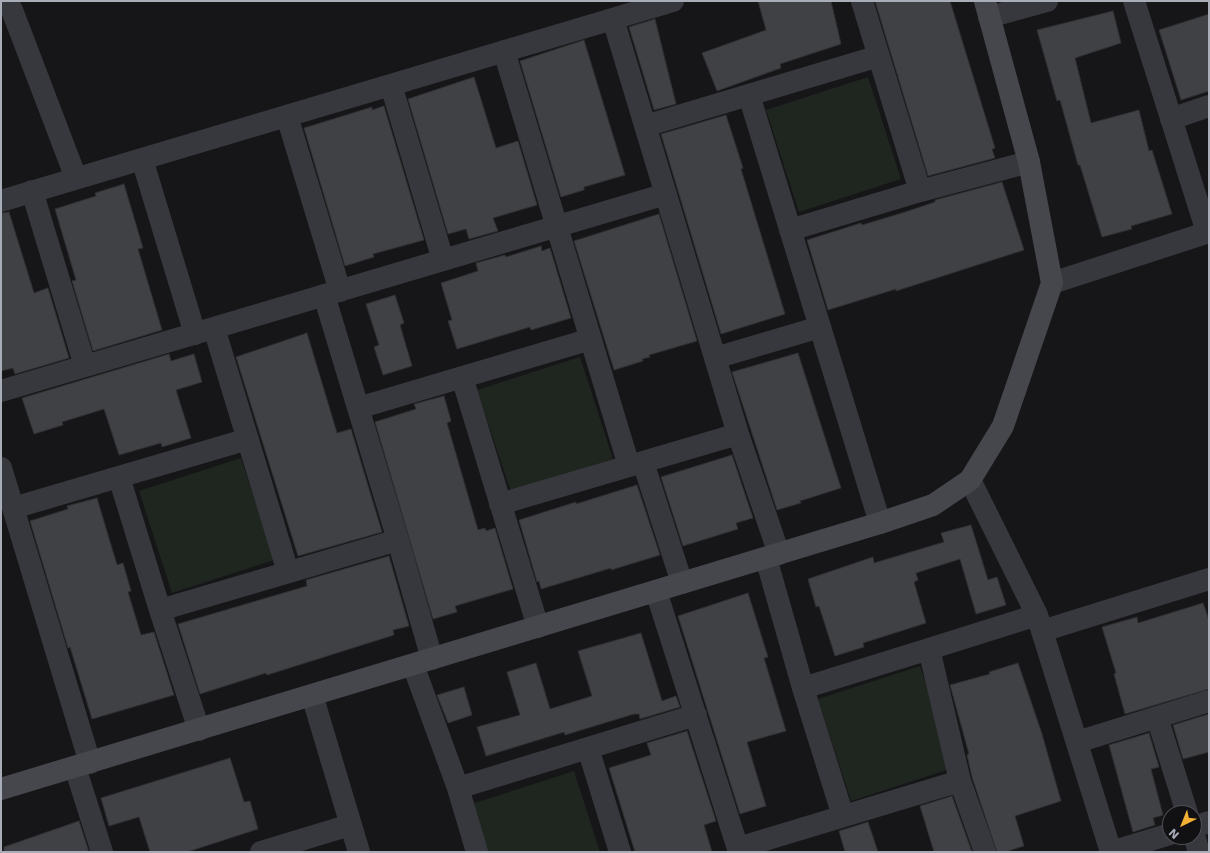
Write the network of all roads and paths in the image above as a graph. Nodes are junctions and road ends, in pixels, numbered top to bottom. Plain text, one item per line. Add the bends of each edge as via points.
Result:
1 (7, 1) edge
2 (674, 1) edge
3 (862, 1) edge
4 (1047, 1) edge
5 (1134, 1) edge
6 (987, 9) edge
7 (613, 19) junction
8 (504, 52) junction
9 (879, 56) junction
10 (391, 85) junction
11 (750, 95) junction
12 (1209, 106) edge
13 (288, 116) junction
14 (1171, 119) junction
15 (645, 126) junction
16 (142, 159) junction
17 (1029, 162) junction
18 (76, 178) junction
19 (32, 191) junction
20 (920, 191) junction
21 (666, 194) junction
22 (1, 201) edge
23 (557, 226) junction
24 (790, 230) junction
25 (1208, 232) edge
26 (443, 260) junction
27 (1052, 283) junction
28 (332, 293) junction
29 (820, 327) junction
30 (205, 331) junction
31 (591, 339) junction
32 (715, 358) junction
33 (85, 366) junction
34 (462, 377) junction
35 (1, 391) edge
36 (358, 408) junction
37 (738, 434) junction
38 (248, 439) junction
39 (636, 464) junction
40 (1, 468) edge
41 (119, 477) junction
42 (970, 480) junction
43 (500, 504) junction
44 (13, 508) junction
45 (880, 523) junction
46 (398, 540) junction
47 (773, 556) junction
48 (288, 572) junction
49 (1209, 580) edge
50 (682, 583) junction
51 (656, 591) junction
52 (160, 610) junction
53 (1040, 623) junction
54 (538, 627) junction
55 (929, 649) junction
56 (422, 662) junction
57 (803, 688) junction
58 (312, 695) junction
59 (1209, 701) edge
60 (696, 715) junction
61 (1158, 717) junction
62 (199, 730) junction
63 (1077, 742) junction
64 (588, 748) junction
65 (83, 765) junction
66 (960, 781) junction
67 (458, 788) junction
68 (1, 789) edge
69 (1185, 805) edge
70 (843, 816) junction
71 (350, 825) junction
72 (1162, 836) edge
73 (738, 850) edge
74 (102, 852) edge
75 (261, 852) edge
76 (359, 852) edge
77 (477, 852) edge
78 (620, 852) edge
79 (985, 852) edge
80 (1111, 852) edge

1 - 18 street
2 - 7 street
3 - 9 street
4 - 6 street
5 - 14 street
6 - 17 street
7 - 8 street
7 - 15 street
8 - 10 street
8 - 23 street
9 - 11 street
9 - 20 street
10 - 13 street
10 - 26 street
11 - 15 street
11 - 24 street
12 - 14 street
13 - 16 street
13 - 28 street
14 - 25 street
15 - 21 street
16 - 18 street
16 - 30 street
17 - 20 street
17 - 27 street
18 - 19 street
19 - 22 street
19 - 33 street
20 - 24 street
21 - 23 street
21 - 32 street
23 - 26 street
23 - 31 street
24 - 29 street
25 - 27 street
26 - 28 street
27 - 42 street via 1003,426
28 - 30 street
28 - 36 street
29 - 32 street
29 - 45 street
30 - 33 street
30 - 38 street
31 - 34 street
31 - 39 street
32 - 37 street
33 - 35 street
34 - 36 street
34 - 43 street
36 - 46 street
37 - 39 street
37 - 47 street
38 - 41 street
38 - 48 street
39 - 43 street
39 - 50 street
40 - 44 street
41 - 44 street
41 - 52 street
42 - 45 street via 933,505
42 - 53 street
43 - 54 street
44 - 65 street
45 - 47 street
46 - 48 street
46 - 56 street
47 - 50 street
47 - 57 street
48 - 52 street
49 - 53 street
50 - 51 street
51 - 54 street
51 - 60 street
52 - 62 street
53 - 55 street
53 - 63 street
54 - 56 street
55 - 57 street
55 - 66 street
56 - 58 street
56 - 67 street
57 - 70 street
58 - 62 street
58 - 71 street
59 - 61 street
60 - 64 street
60 - 73 street
61 - 63 street
61 - 69 street
62 - 65 street
63 - 80 street
64 - 67 street
64 - 78 street
65 - 68 street
65 - 74 street
66 - 70 street
66 - 79 street
67 - 77 street
70 - 73 street
71 - 75 street
71 - 76 street
72 - 80 street

